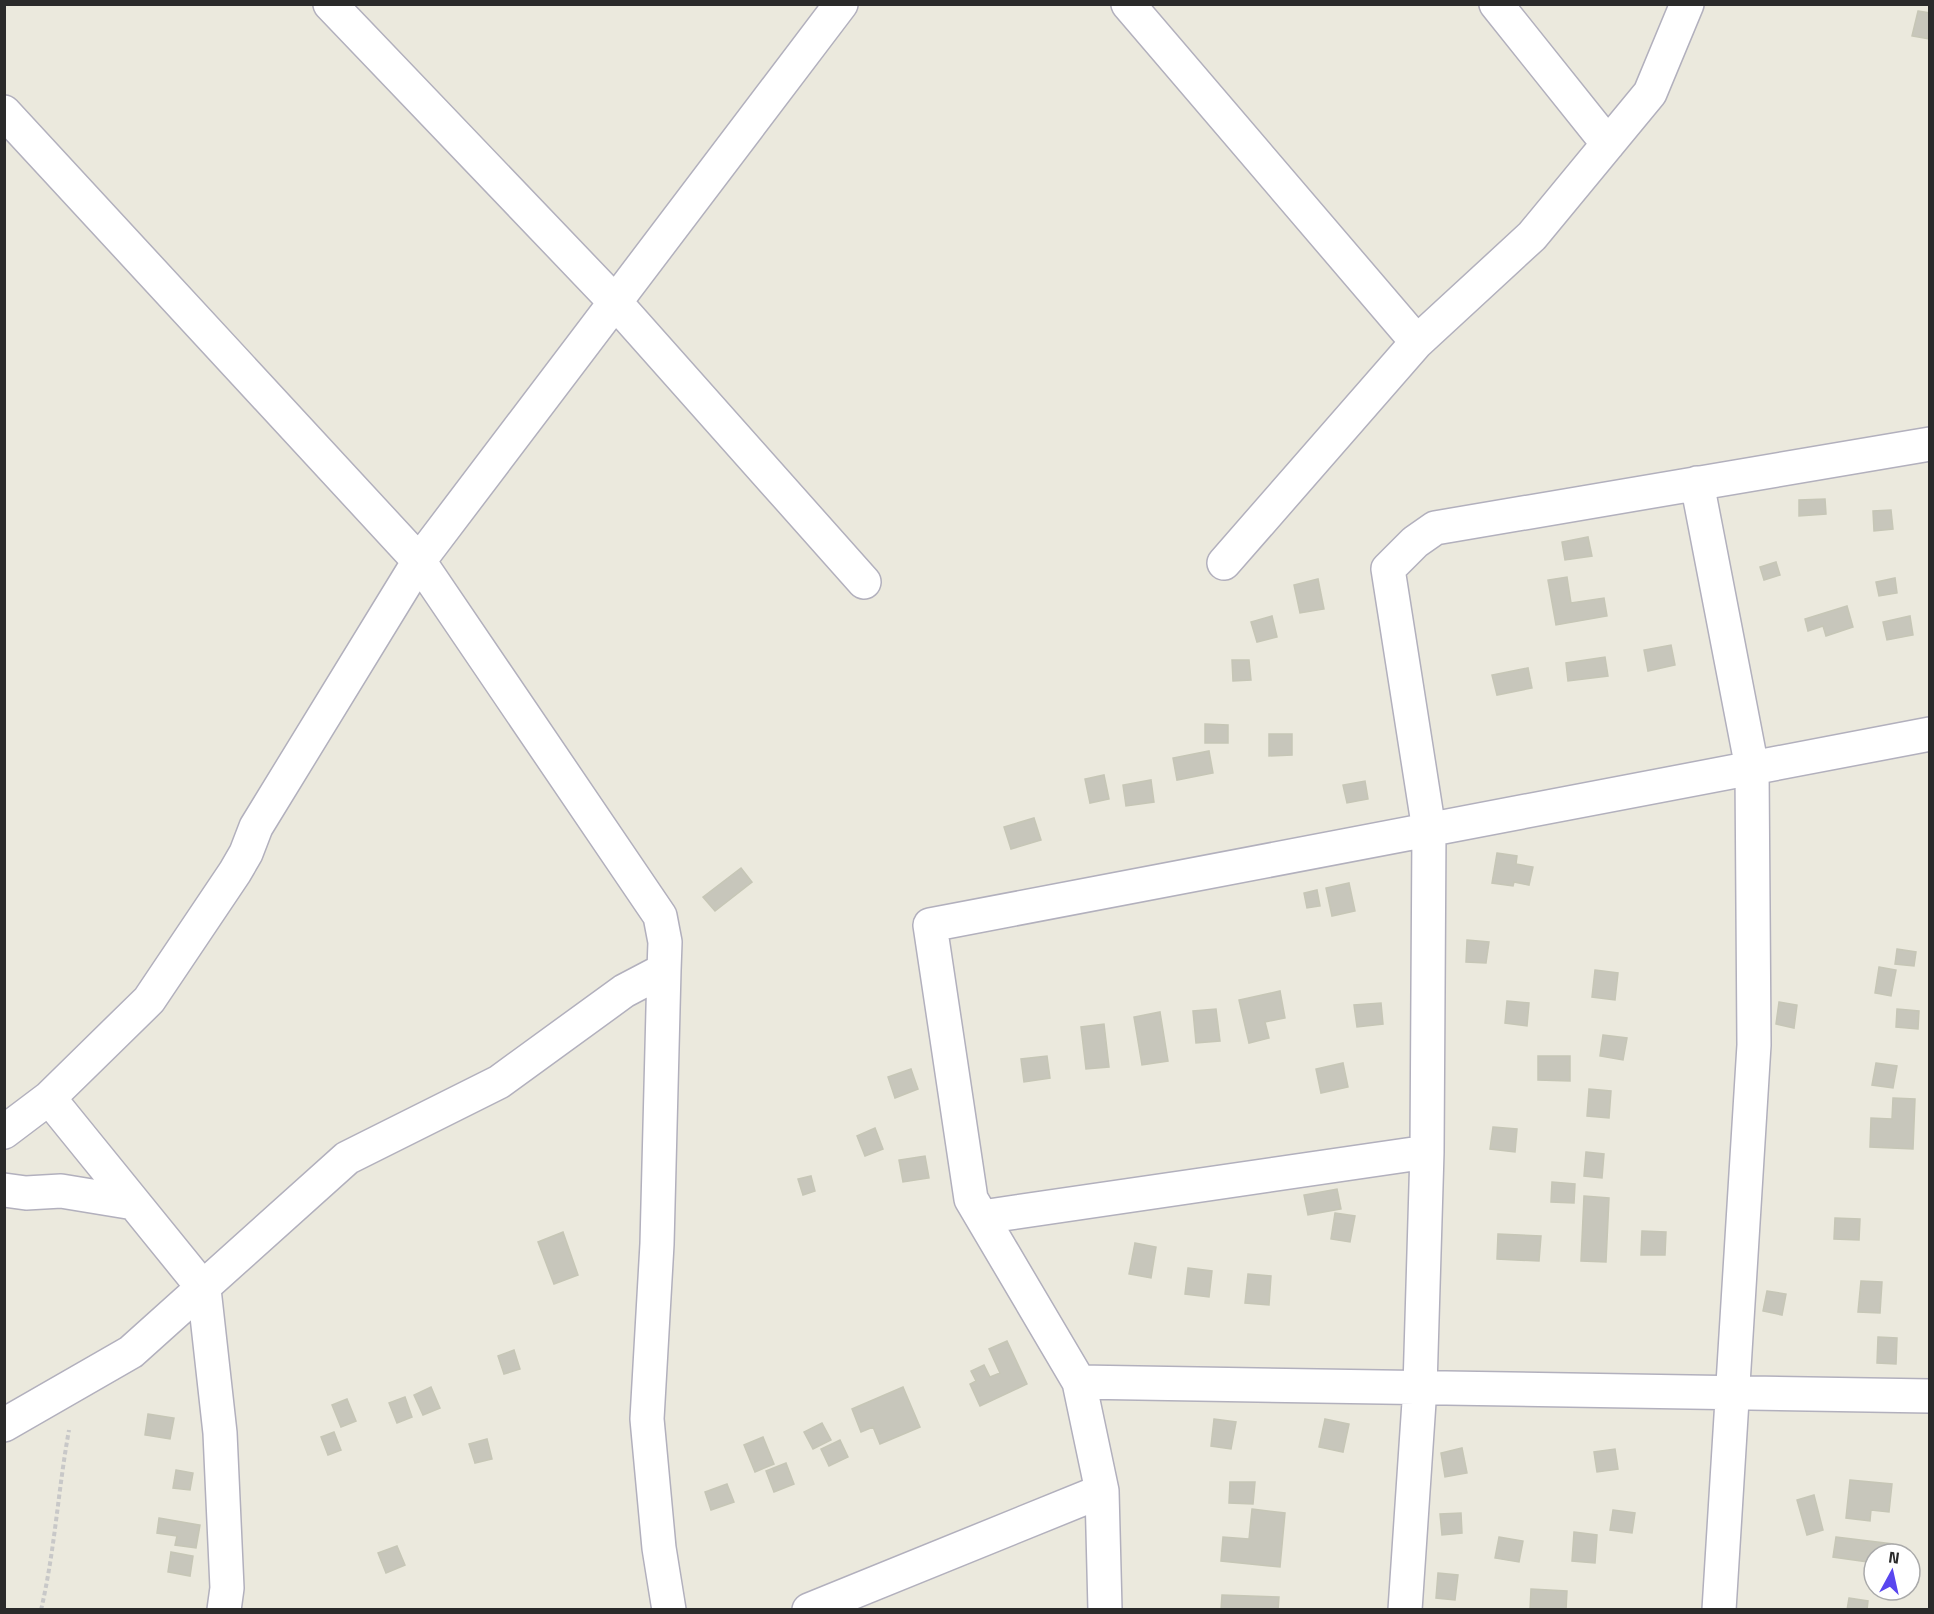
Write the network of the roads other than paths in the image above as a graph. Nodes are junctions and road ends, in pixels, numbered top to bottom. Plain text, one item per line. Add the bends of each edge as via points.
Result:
1 (330, 4) edge
2 (841, 4) edge
3 (1128, 4) edge
4 (1496, 4) edge
5 (1687, 4) edge
6 (4, 112) edge
7 (1608, 144) junction
8 (615, 302) junction
9 (1417, 342) junction
10 (1929, 444) edge
11 (1697, 483) junction
12 (419, 561) junction
13 (1224, 563) dead end
14 (864, 582) dead end
15 (1929, 734) edge
16 (1752, 768) junction
17 (1429, 830) junction
18 (664, 970) junction
19 (49, 1098) junction
20 (4, 1132) edge
21 (1427, 1152) junction
22 (4, 1190) edge
23 (134, 1203) junction
24 (982, 1217) junction
25 (204, 1289) junction
26 (1079, 1382) junction
27 (1420, 1387) junction
28 (1734, 1392) junction
29 (1929, 1396) edge
30 (4, 1425) edge
31 (1102, 1491) junction
32 (224, 1610) edge
33 (669, 1610) edge
34 (809, 1610) edge
35 (1105, 1610) edge
36 (1405, 1610) edge
37 (1719, 1610) edge

1 - 8 street
2 - 8 street
3 - 9 street
4 - 7 street
5 - 7 street via 1650,93
6 - 12 street
7 - 9 street via 1532,236
8 - 12 street
8 - 14 street
9 - 13 street
10 - 11 street
11 - 16 street
11 - 17 street via 1435,528 1388,569
12 - 18 street via 660,916 665,942
12 - 19 street via 256,827 236,872 148,1000
15 - 16 street
16 - 17 street
16 - 28 street via 1754,1045
17 - 21 street
17 - 24 street via 930,925 971,1199
18 - 25 street via 624,991 500,1082 346,1158
18 - 33 street via 657,1244 647,1419
19 - 20 street
19 - 23 street
21 - 24 street
21 - 27 street
22 - 23 street via 60,1191
23 - 25 street
24 - 26 street
25 - 30 street via 131,1352
25 - 32 street via 220,1433 227,1588
26 - 27 street
26 - 31 street
27 - 28 street
27 - 36 street
28 - 29 street
28 - 37 street
31 - 34 street
31 - 35 street

